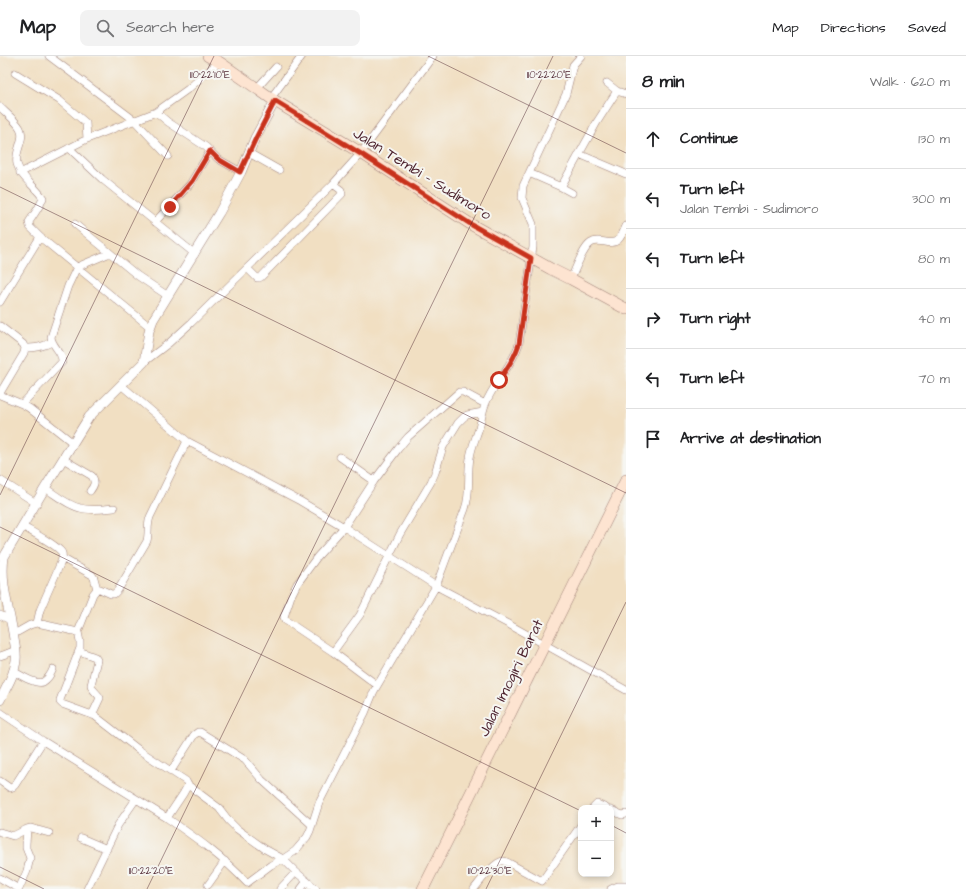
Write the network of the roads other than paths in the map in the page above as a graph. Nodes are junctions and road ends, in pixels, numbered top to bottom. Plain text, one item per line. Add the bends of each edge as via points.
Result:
1 (49, 56) edge
2 (302, 56) edge
3 (434, 56) edge
4 (581, 56) edge
5 (211, 58) edge
6 (276, 67) dead end
7 (15, 73) dead end
8 (607, 83) dead end
9 (257, 88) junction
10 (617, 91) junction
11 (626, 94) edge
12 (273, 100) junction
13 (0, 107) edge
14 (156, 112) junction
15 (134, 120) junction
16 (87, 139) junction
17 (69, 148) junction
18 (210, 151) junction
19 (249, 153) junction
20 (361, 154) junction
21 (579, 154) junction
22 (168, 156) dead end
23 (279, 170) dead end
24 (240, 172) junction
25 (20, 173) junction
26 (529, 173) junction
27 (626, 174) edge
28 (333, 184) junction
29 (561, 187) junction
30 (572, 193) dead end
31 (155, 222) junction
32 (75, 224) dead end
33 (626, 226) edge
34 (40, 237) junction
35 (110, 253) junction
36 (195, 254) junction
37 (531, 258) junction
38 (77, 267) junction
39 (247, 268) junction
40 (571, 279) junction
41 (168, 296) junction
42 (0, 302) edge
43 (626, 309) edge
44 (0, 326) edge
45 (150, 327) junction
46 (52, 342) junction
47 (25, 348) junction
48 (144, 362) junction
49 (121, 386) junction
50 (0, 394) edge
51 (22, 404) junction
52 (485, 404) junction
53 (483, 412) junction
54 (187, 440) junction
55 (73, 443) junction
56 (340, 457) dead end
57 (63, 459) junction
58 (0, 480) edge
59 (626, 480) edge
60 (374, 481) junction
61 (45, 488) junction
62 (90, 491) dead end
63 (36, 503) junction
64 (114, 508) dead end
65 (22, 526) junction
66 (344, 527) junction
67 (2, 555) edge
68 (389, 556) junction
69 (62, 558) junction
70 (436, 586) junction
71 (97, 589) junction
72 (0, 615) edge
73 (10, 620) junction
74 (37, 624) junction
75 (78, 632) junction
76 (14, 634) junction
77 (546, 646) junction
78 (16, 650) junction
79 (79, 651) junction
80 (333, 652) junction
81 (0, 656) edge
82 (53, 669) dead end
83 (13, 671) junction
84 (377, 686) junction
85 (626, 690) edge
86 (0, 700) edge
87 (0, 712) edge
88 (92, 715) junction
89 (43, 741) junction
90 (171, 771) junction
91 (0, 781) edge
92 (188, 785) junction
93 (136, 799) junction
94 (614, 811) edge
95 (626, 814) edge
96 (167, 818) junction
97 (312, 825) junction
98 (27, 829) junction
99 (578, 829) edge
100 (0, 832) edge
101 (49, 833) dead end
102 (82, 838) dead end
103 (107, 849) junction
104 (283, 859) junction
105 (225, 861) junction
106 (296, 872) junction
107 (0, 878) edge
108 (307, 881) junction
109 (208, 885) dead end
110 (626, 886) edge
111 (87, 889) edge
112 (280, 889) edge
113 (301, 889) edge
114 (316, 889) edge
115 (423, 889) edge
116 (474, 889) edge
117 (611, 889) edge

1 - 15 street
2 - 12 street
3 - 20 street
4 - 26 street via 573,65 566,94
5 - 9 main road, Jalan Tembi - Sudimoro
5 - 14 street via 188,89
6 - 9 street
7 - 16 street via 59,100 86,123
8 - 10 street
9 - 12 main road, Jalan Tembi - Sudimoro
10 - 11 street
10 - 21 street
12 - 19 street
12 - 20 main road, Jalan Tembi - Sudimoro
13 - 25 street via 20,127 22,133 16,156
14 - 15 street
14 - 18 street
15 - 16 street
15 - 22 street
16 - 17 street
17 - 25 street
17 - 31 street
18 - 24 street
18 - 31 street via 190,184
19 - 23 street
19 - 24 street
20 - 28 street
20 - 37 main road, Jalan Tembi - Sudimoro via 472,225
21 - 27 street
21 - 29 street
24 - 36 street
25 - 34 street via 43,198 29,222 30,227
26 - 29 street
26 - 37 street via 523,186 522,198 533,224
28 - 39 street
28 - 39 street via 342,191 341,195 261,277 257,278
29 - 30 street
31 - 36 street
32 - 35 street
33 - 40 street via 617,241 597,241 589,244
34 - 38 street
34 - 42 street
35 - 38 street
35 - 41 street
36 - 41 street
37 - 40 main road, Jalan Tembi - Sudimoro
37 - 52 street via 518,349
38 - 45 street
38 - 46 street via 52,330
39 - 48 street via 178,336
40 - 43 main road, Jalan Tembi - Sudimoro
41 - 45 street
44 - 47 street
45 - 48 street
46 - 47 street via 38,348
46 - 51 street via 62,362
47 - 50 street
48 - 49 street
49 - 54 street
49 - 55 street via 93,412
50 - 51 street
51 - 55 street
52 - 53 street
52 - 60 street via 463,392 457,393 408,437
53 - 68 street via 467,415 458,423 444,447 431,482
53 - 70 street via 470,457 468,501
54 - 66 street
54 - 71 street via 150,517 147,542 134,564 116,593 111,594
55 - 57 street
56 - 60 street
57 - 61 street
57 - 62 street via 92,476 94,483
58 - 63 street
59 - 77 main road, Jalan Imogiri Barat
60 - 66 street
61 - 63 street
61 - 64 street via 78,508
63 - 65 street
65 - 67 street
65 - 69 street via 56,547 62,552
66 - 68 street
66 - 80 street via 297,584 284,617 286,621
67 - 73 street via 2,583
68 - 70 street
68 - 80 street via 360,615
69 - 71 street via 92,575
69 - 74 street via 40,610
70 - 77 street
70 - 84 street
71 - 75 street via 90,598
72 - 73 street
73 - 76 street
74 - 75 street
74 - 76 street
75 - 79 street via 81,645
76 - 78 street
77 - 85 street
77 - 115 main road, Jalan Imogiri Barat
78 - 81 street
78 - 83 street
79 - 88 street via 97,660 91,685 100,698
79 - 88 street via 60,701 64,705
80 - 84 street
82 - 83 street via 46,680 40,682
83 - 86 street
84 - 97 street via 319,803
87 - 89 street
88 - 90 street
89 - 91 street via 16,785 10,788
89 - 93 street
90 - 92 street via 184,779
90 - 97 street via 194,735 200,732 244,760 262,780
92 - 96 street
92 - 104 street via 219,808 232,825
93 - 96 street
93 - 103 street via 118,826
94 - 95 street
96 - 105 street
97 - 104 street via 299,847
98 - 100 street via 13,836
98 - 101 street
98 - 107 street via 26,848 30,858 19,889
99 - 116 street via 542,881 501,861
102 - 103 street
103 - 111 street
104 - 105 street via 271,864 247,882
104 - 106 street
105 - 109 street
106 - 108 street
106 - 112 street
108 - 113 street
108 - 114 street
110 - 117 street

